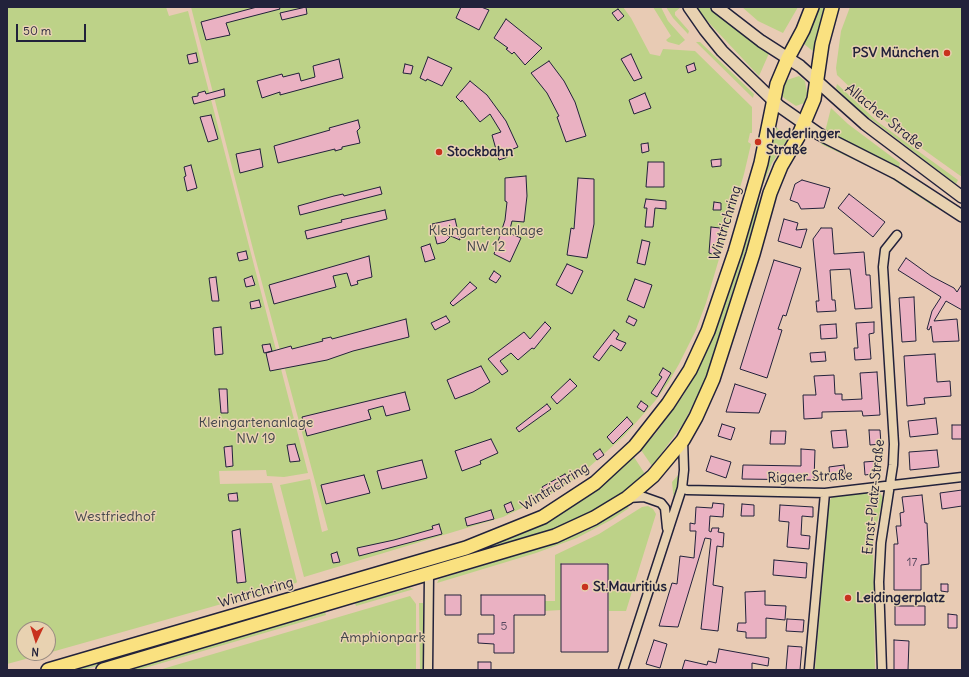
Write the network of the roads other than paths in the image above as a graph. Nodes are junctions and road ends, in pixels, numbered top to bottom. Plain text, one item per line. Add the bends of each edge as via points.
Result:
1 (689, 7) edge
2 (717, 7) edge
3 (812, 7) edge
4 (832, 7) edge
5 (788, 58) junction
6 (817, 80) junction
7 (773, 100) junction
8 (804, 125) junction
9 (962, 197) edge
10 (962, 216) edge
11 (897, 235) dead end
12 (683, 440) junction
13 (962, 477) edge
14 (889, 485) junction
15 (682, 488) junction
16 (825, 493) junction
17 (627, 498) junction
18 (668, 534) junction
19 (429, 575) junction
20 (48, 670) edge
21 (103, 670) edge
22 (428, 670) edge
23 (623, 670) edge
24 (809, 670) edge
25 (882, 670) edge

1 - 7 main road via 722,51
2 - 5 main road
3 - 5 main road, Wintrichring
4 - 6 main road via 822,44
5 - 6 main road, Allacher Straße
5 - 7 main road, Wintrichring
6 - 8 main road via 814,99
6 - 9 main road, Allacher Straße via 865,124
7 - 8 main road
7 - 20 main road, Wintrichring via 761,163 735,252 708,331 690,370 668,404 635,446 595,483 543,516 466,548
8 - 10 main road via 896,173
8 - 12 main road via 776,178 713,379
11 - 14 street, Ernst-Platz-Straße via 885,250 883,267 894,444
12 - 15 street
12 - 17 main road via 654,476
13 - 14 street, Rigaer Straße
14 - 16 street, Rigaer Straße
14 - 25 street, Ernst-Platz-Straße via 881,543
15 - 16 street, Rigaer Straße
15 - 18 street
16 - 24 street
17 - 18 street via 644,497 661,503 667,515
17 - 19 main road via 594,518 556,536
18 - 23 street
19 - 21 main road
19 - 22 street

